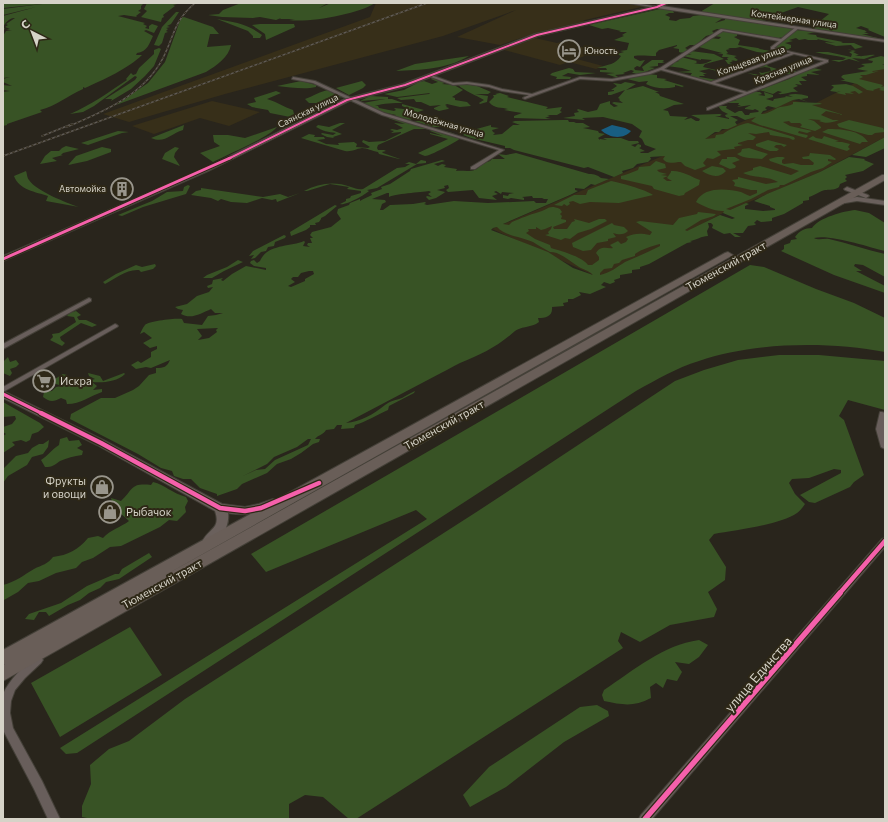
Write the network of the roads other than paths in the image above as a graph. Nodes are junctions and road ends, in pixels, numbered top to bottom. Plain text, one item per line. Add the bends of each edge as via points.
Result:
1 (629, 3) edge
2 (666, 3) edge
3 (657, 7) junction
4 (798, 28) junction
5 (782, 40) junction
6 (885, 41) edge
7 (795, 53) junction
8 (661, 69) junction
9 (430, 76) junction
10 (293, 78) dead end
11 (712, 84) junction
12 (747, 93) junction
13 (532, 95) junction
14 (526, 98) dead end
15 (351, 99) junction
16 (708, 109) dead end
17 (473, 168) dead end
18 (885, 168) edge
19 (885, 176) edge
20 (874, 183) junction
21 (847, 189) junction
22 (856, 192) junction
23 (839, 202) junction
24 (885, 203) edge
25 (748, 243) dead end
26 (736, 250) dead end
27 (3, 259) edge
28 (89, 300) dead end
29 (115, 326) dead end
30 (3, 347) edge
31 (3, 390) edge
32 (3, 394) edge
33 (882, 414) dead end
34 (885, 447) edge
35 (318, 483) junction
36 (220, 508) junction
37 (885, 541) edge
38 (188, 556) junction
39 (64, 639) junction
40 (3, 658) edge
41 (3, 674) edge
42 (5, 724) edge
43 (54, 819) edge
44 (645, 819) edge

1 - 3 street, Контейнерная улица
2 - 3 street
3 - 4 street, Контейнерная улица
3 - 9 street, Саянская улица via 537,35
4 - 5 street
4 - 6 street, Контейнерная улица
5 - 7 street, Красная улица via 772,48
5 - 8 street, Кольцевая улица via 720,31
7 - 11 street, Кольцевая улица
7 - 12 street, Красная улица via 827,61
8 - 11 street
8 - 13 street, Кольцевая улица via 612,80 580,78
9 - 13 street via 453,84 484,85
9 - 15 street, Саянская улица
10 - 15 street via 314,82
11 - 12 street
12 - 16 street, Красная улица
13 - 14 street, Кольцевая улица
15 - 17 street, Молодёжная улица via 383,114 502,150
15 - 27 street, Саянская улица via 206,170
18 - 21 main road, Тюменский тракт
19 - 20 main road, Тюменский тракт
20 - 22 main road, Тюменский тракт
20 - 24 street via 870,187 871,192
21 - 22 street
21 - 25 main road, Тюменский тракт
22 - 23 main road, Тюменский тракт
22 - 24 street
23 - 24 street via 861,199
23 - 39 main road, Тюменский тракт
26 - 35 main road, Тюменский тракт
28 - 30 street
29 - 31 street
32 - 36 street via 101,443
33 - 34 street via 880,429
35 - 36 street via 261,508 245,511
35 - 38 main road, Тюменский тракт
36 - 38 street via 224,520 220,530
37 - 44 street, улица Единства
38 - 40 main road, Тюменский тракт
39 - 41 main road, Тюменский тракт
39 - 42 street via 32,665 14,684 6,700
42 - 43 street

